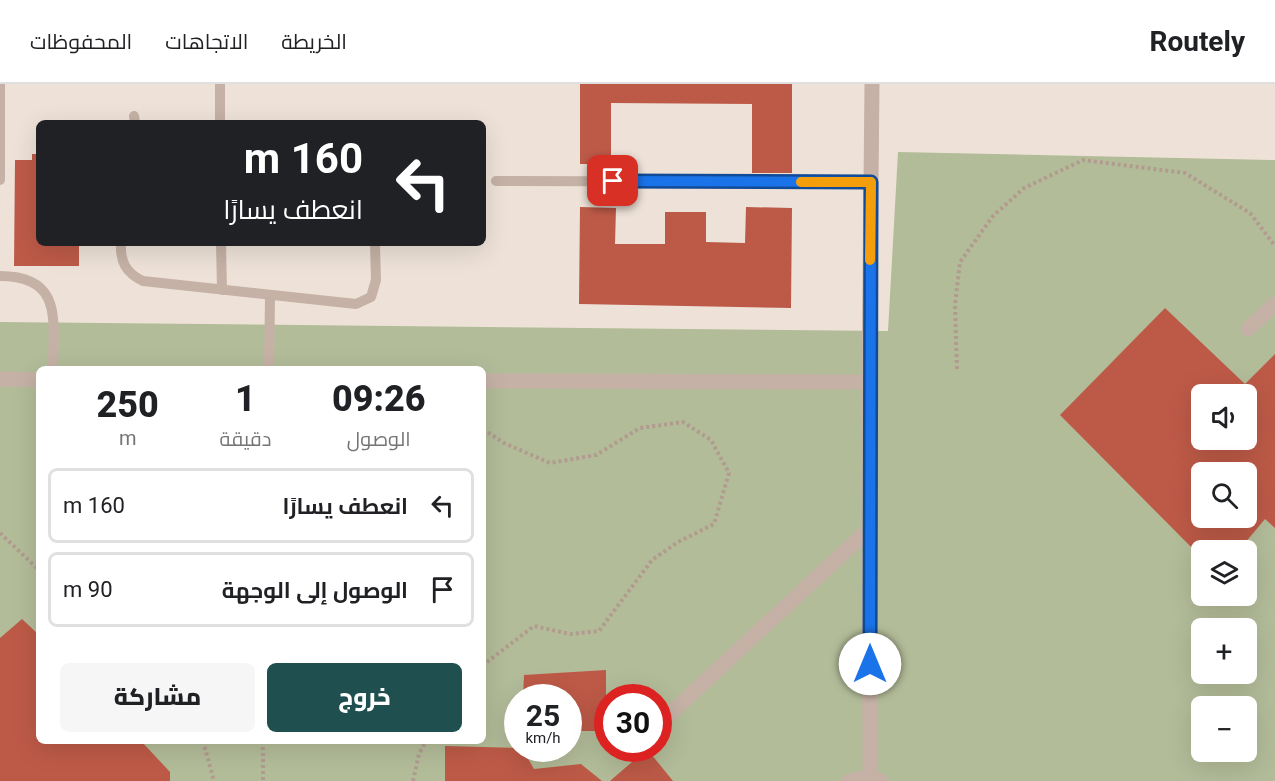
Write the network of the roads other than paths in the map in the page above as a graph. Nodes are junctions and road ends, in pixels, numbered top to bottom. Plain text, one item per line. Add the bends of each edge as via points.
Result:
1 (0, 84) edge
2 (220, 84) edge
3 (872, 84) edge
4 (220, 120) edge
5 (0, 180) edge
6 (496, 181) dead end
7 (871, 182) junction
8 (121, 246) edge
9 (221, 246) edge
10 (375, 246) edge
11 (0, 276) edge
12 (222, 290) junction
13 (270, 296) junction
14 (1275, 304) edge
15 (1248, 329) dead end
16 (53, 366) edge
17 (269, 366) edge
18 (0, 379) edge
19 (36, 380) edge
20 (486, 381) edge
21 (869, 382) junction
22 (869, 529) junction
23 (672, 712) edge
24 (875, 779) edge
25 (849, 781) edge

1 - 5 lane
2 - 4 lane
3 - 7 street
6 - 7 lane
7 - 21 street
8 - 12 lane via 123,264 130,275 144,281
9 - 12 lane
10 - 13 lane via 374,290 365,302
11 - 16 lane via 28,279 50,298
12 - 13 lane
13 - 17 lane
14 - 15 street
18 - 19 street
20 - 21 street
21 - 22 street
22 - 23 street
22 - 24 street
24 - 25 street

